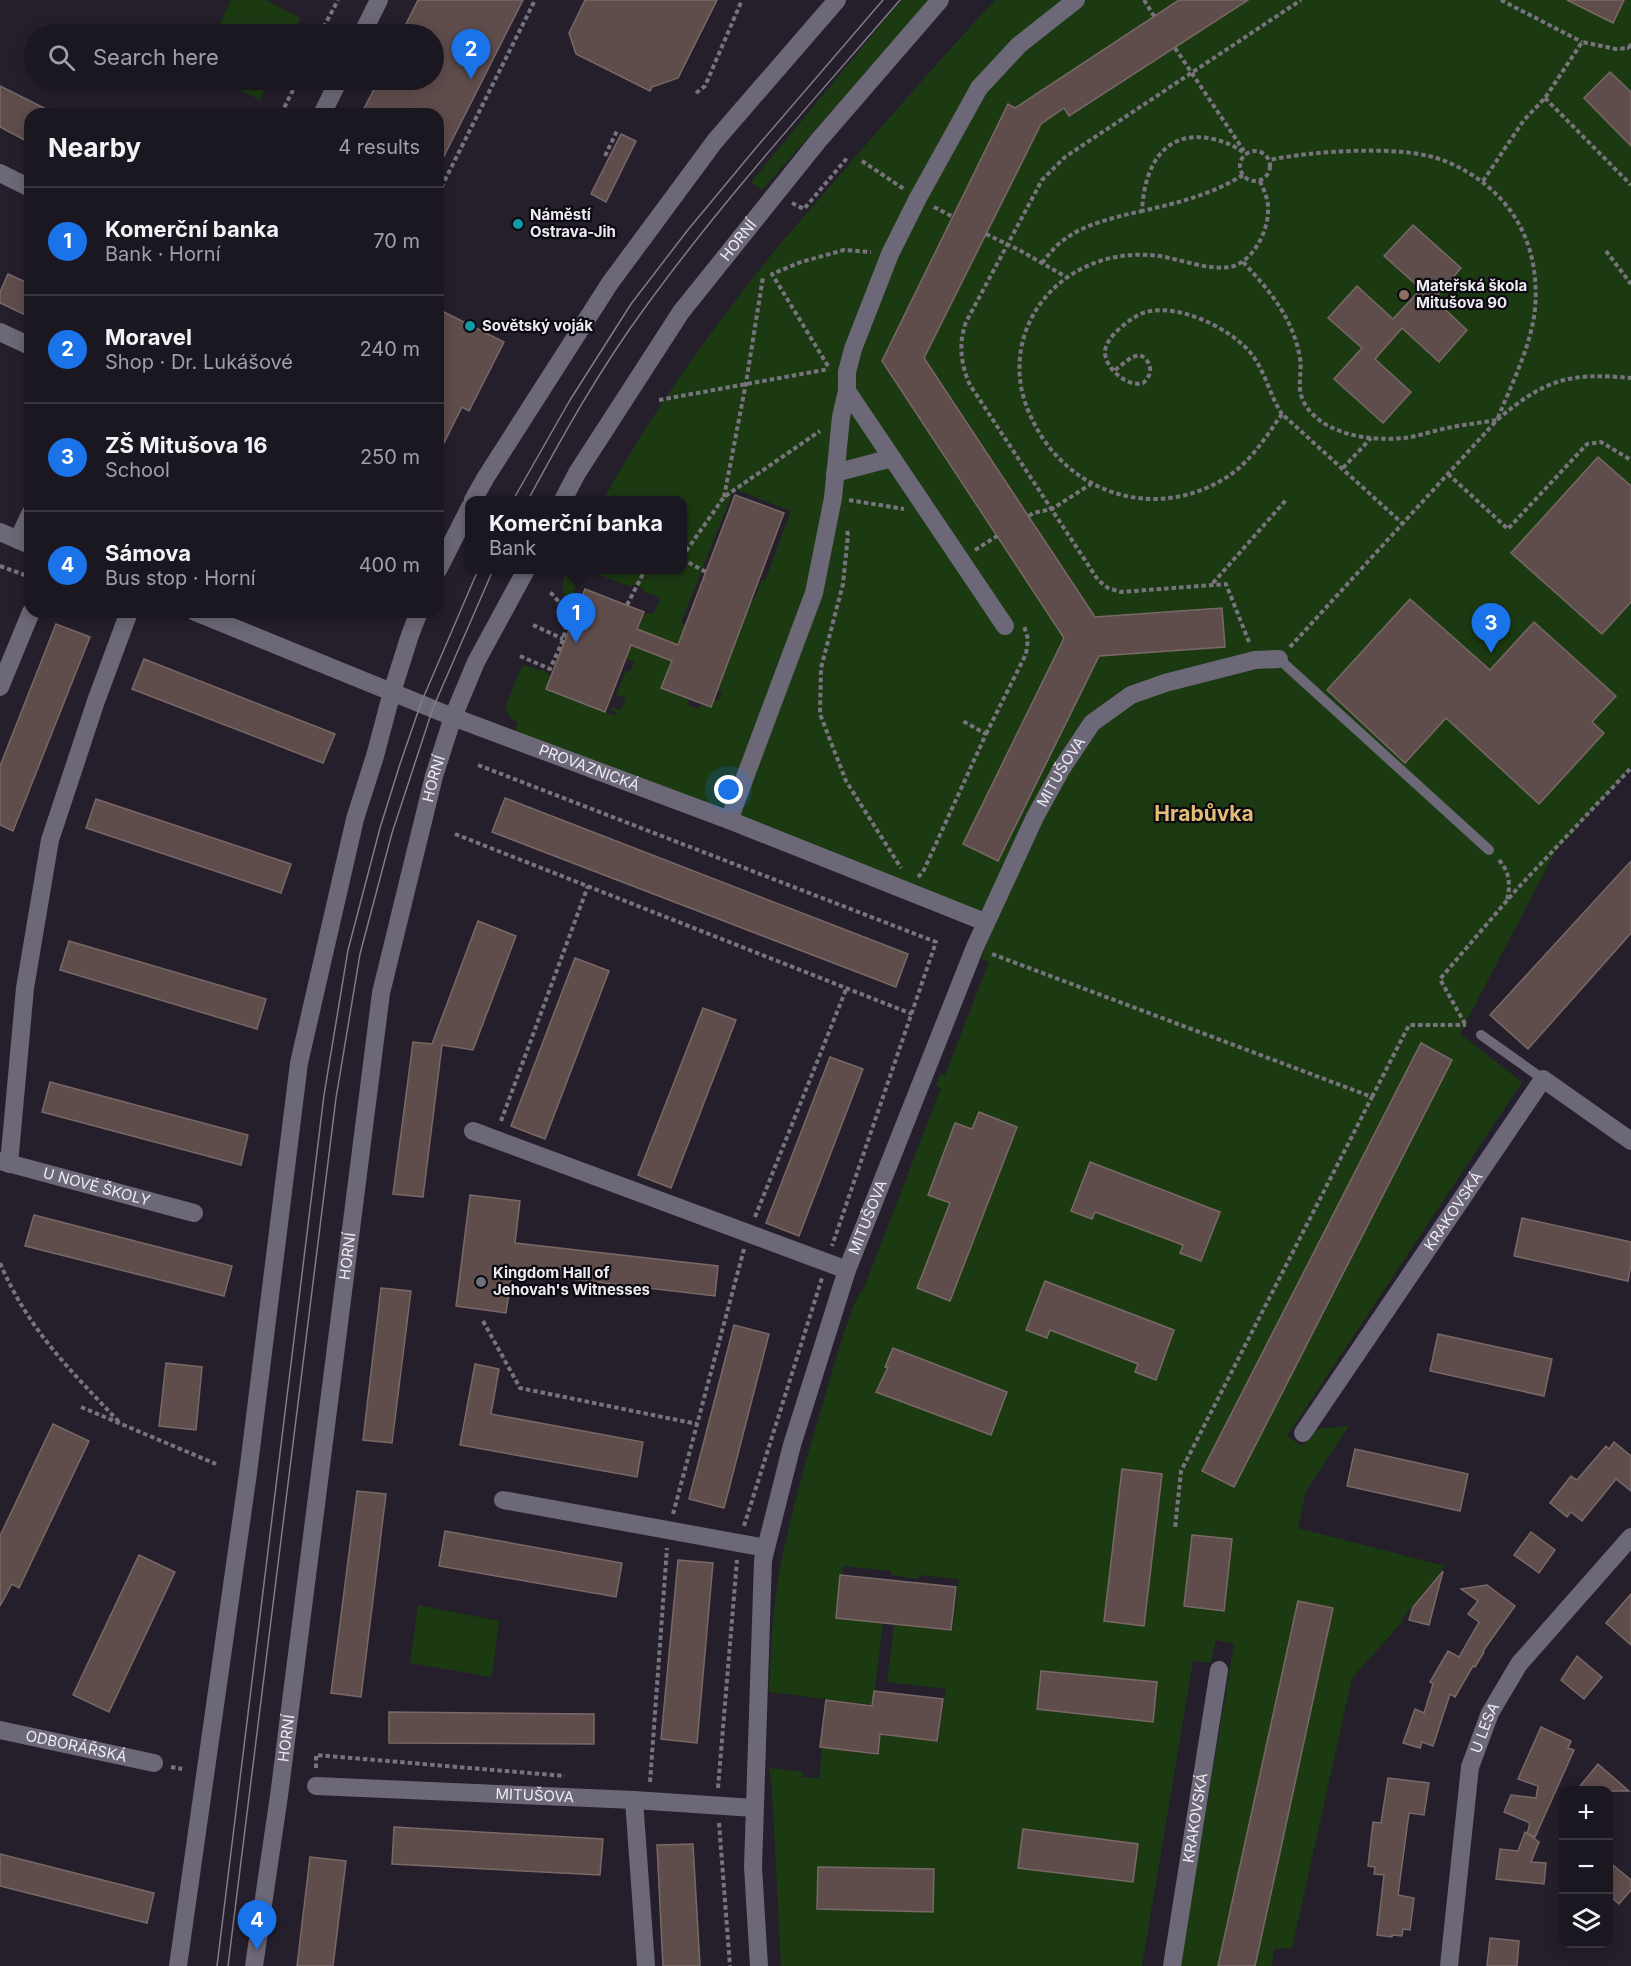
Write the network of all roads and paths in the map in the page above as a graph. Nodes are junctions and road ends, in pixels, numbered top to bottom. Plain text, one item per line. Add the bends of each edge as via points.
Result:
1 (338, 0) edge
2 (379, 0) edge
3 (535, 0) edge
4 (742, 0) edge
5 (837, 0) edge
6 (940, 0) edge
7 (1076, 0) edge
8 (1144, 0) edge
9 (1301, 0) edge
10 (1501, 0) edge
11 (1154, 16) dead end
12 (325, 24) edge
13 (367, 24) edge
14 (1582, 42) junction
15 (1175, 48) dead end
16 (1630, 48) edge
17 (1191, 72) junction
18 (293, 90) edge
19 (334, 90) edge
20 (696, 93) dead end
21 (1545, 98) junction
22 (284, 108) edge
23 (325, 108) edge
24 (616, 131) dead end
25 (1246, 154) junction
26 (605, 156) dead end
27 (847, 158) dead end
28 (1269, 160) junction
29 (862, 161) dead end
30 (0, 173) edge
31 (1242, 175) junction
32 (1260, 181) junction
33 (1483, 181) junction
34 (444, 182) edge
35 (24, 185) edge
36 (1631, 185) edge
37 (918, 198) junction
38 (791, 202) dead end
39 (1142, 211) junction
40 (986, 234) dead end
41 (1007, 243) junction
42 (1606, 251) dead end
43 (1243, 262) junction
44 (1042, 263) junction
45 (763, 277) dead end
46 (1066, 277) junction
47 (1631, 284) edge
48 (0, 332) edge
49 (24, 343) edge
50 (830, 369) dead end
51 (1115, 370) junction
52 (1631, 378) edge
53 (746, 383) junction
54 (847, 391) junction
55 (659, 400) dead end
56 (1282, 414) junction
57 (841, 417) junction
58 (1497, 420) junction
59 (1371, 438) junction
60 (892, 458) junction
61 (1631, 460) edge
62 (1343, 468) junction
63 (835, 473) junction
64 (1448, 474) junction
65 (1091, 483) junction
66 (476, 496) edge
67 (566, 496) edge
68 (724, 497) junction
69 (833, 498) junction
70 (1286, 500) dead end
71 (1052, 509) junction
72 (930, 513) junction
73 (1029, 516) dead end
74 (465, 517) edge
75 (1403, 524) junction
76 (0, 532) edge
77 (997, 536) dead end
78 (24, 542) edge
79 (975, 550) dead end
80 (687, 551) edge
81 (444, 558) edge
82 (687, 561) edge
83 (0, 566) edge
84 (705, 572) dead end
85 (524, 574) edge
86 (643, 574) edge
87 (24, 575) edge
88 (1213, 584) junction
89 (550, 592) dead end
90 (627, 605) dead end
91 (29, 618) edge
92 (127, 618) edge
93 (210, 618) edge
94 (417, 618) edge
95 (534, 625) dead end
96 (1005, 626) dead end
97 (563, 639) junction
98 (520, 656) dead end
99 (1279, 659) junction
100 (1255, 660) junction
101 (0, 687) edge
102 (392, 692) junction
103 (453, 717) junction
104 (961, 720) dead end
105 (1631, 768) edge
106 (729, 820) junction
107 (455, 834) dead end
108 (1489, 850) joint
109 (905, 875) dead end
110 (911, 884) dead end
111 (588, 886) junction
112 (1507, 900) junction
113 (985, 922) junction
114 (975, 947) junction
115 (847, 987) junction
116 (912, 1014) dead end
117 (1465, 1024) junction
118 (1481, 1035) joint
119 (1543, 1079) junction
120 (1372, 1097) junction
121 (473, 1131) dead end
122 (494, 1139) junction
123 (1631, 1141) edge
124 (5, 1163) edge
125 (195, 1213) dead end
126 (749, 1234) junction
127 (0, 1263) edge
128 (847, 1270) junction
129 (483, 1321) dead end
130 (81, 1407) dead end
131 (121, 1424) junction
132 (697, 1424) junction
133 (1304, 1433) dead end
134 (216, 1464) dead end
135 (503, 1500) dead end
136 (1175, 1529) dead end
137 (668, 1530) junction
138 (1631, 1537) edge
139 (766, 1548) junction
140 (1219, 1670) dead end
141 (0, 1730) edge
142 (154, 1763) dead end
143 (570, 1776) dead end
144 (639, 1782) dead end
145 (316, 1786) joint
146 (634, 1800) junction
147 (754, 1808) junction
148 (178, 1966) edge
149 (254, 1966) edge
150 (646, 1966) edge
151 (759, 1966) edge
152 (1172, 1966) edge
153 (1449, 1966) edge

1 - 12 path
2 - 13 street
3 - 34 path
4 - 20 path via 705,86
5 - 66 street via 715,141 610,283
6 - 67 street, HORNÍ via 818,141 681,312
7 - 37 street via 1019,45 979,88
8 - 11 path
9 - 17 path
10 - 14 path
14 - 16 path
14 - 21 path
15 - 17 path
17 - 25 path
17 - 41 path via 1052,168
18 - 22 path
19 - 23 street
21 - 33 path via 1524,120
21 - 36 path
24 - 26 path
25 - 28 path via 1261,152
25 - 31 path via 1240,162
25 - 39 path via 1224,142 1192,135 1165,146 1149,174
27 - 38 path via 804,209
28 - 32 path via 1269,172
28 - 33 path via 1291,155 1411,152 1444,160
29 - 37 path
30 - 35 street
31 - 32 path via 1250,181
31 - 39 path via 1197,197
32 - 43 path via 1268,199 1267,224
33 - 58 path via 1521,226 1531,252 1535,279 1532,329
37 - 54 street via 890,254 853,349
39 - 44 path via 1073,234
40 - 41 path
41 - 44 path
41 - 71 path via 966,322 962,358 970,386
42 - 47 path
43 - 46 path via 1228,267 1130,255 1106,258
43 - 59 path via 1272,294 1288,321 1297,343 1301,394 1311,412 1333,428
44 - 46 path
45 - 53 path
46 - 65 path via 1046,297 1027,331 1020,358 1021,385 1026,407 1043,440 1067,467
48 - 49 street
50 - 53 path
51 - 51 path via 1136,385 1147,380 1151,371 1148,361 1137,355
51 - 56 path via 1105,350 1133,318 1149,312 1188,314 1223,330 1247,349
52 - 58 path via 1568,378 1548,384
53 - 55 path
53 - 68 path
54 - 57 street
54 - 60 street
56 - 62 path
56 - 65 path via 1236,472 1199,491 1149,500 1125,497
57 - 63 street
57 - 68 path
58 - 59 path via 1400,439
58 - 64 path
59 - 62 path
60 - 63 street
60 - 72 street
61 - 64 path via 1601,442 1587,444 1508,529
62 - 75 path
63 - 69 street
64 - 75 path
65 - 71 path
68 - 80 path
69 - 72 path
69 - 106 street via 814,593
69 - 109 path via 848,535 843,584 821,668 820,714 846,781
70 - 88 path
71 - 73 path
71 - 88 path via 1098,580 1108,588 1120,592
72 - 96 street
74 - 81 street
75 - 99 path
76 - 78 street
77 - 79 path
82 - 84 path
83 - 87 path
85 - 103 street, HORNÍ via 476,662
86 - 90 path
88 - 100 path via 1226,584
89 - 97 path via 565,612 567,626
91 - 101 street
92 - 124 street via 50,840 25,988
93 - 102 street, PROVAZNICKÁ
94 - 102 street
95 - 97 path
97 - 98 path via 550,669
99 - 100 street, MITUŠOVA
99 - 108 lane
100 - 113 street, MITUŠOVA via 1165,682 1131,695 1092,723 1035,817
102 - 103 street, PROVAZNICKÁ
102 - 148 street via 355,819 299,1063 248,1473
103 - 106 street, PROVAZNICKÁ
103 - 149 street, HORNÍ via 434,776 381,993
104 - 110 path via 986,734 923,872
105 - 112 path
106 - 113 street, PROVAZNICKÁ
107 - 111 path
108 - 112 path via 1505,867 1510,890
111 - 115 path
111 - 122 path
112 - 117 path via 1440,979
113 - 114 street, MITUŠOVA
114 - 120 path
114 - 128 street, MITUŠOVA
115 - 116 path
115 - 126 path
117 - 118 path
117 - 120 path via 1409,1025
118 - 119 lane
119 - 123 street
119 - 133 street, KRAKOVSKÁ
120 - 136 path via 1181,1471
121 - 122 street, MITUŠOVA
122 - 126 street, MITUŠOVA
124 - 125 street, U NOVÉ ŠKOLY
126 - 128 street, MITUŠOVA
126 - 132 path
127 - 131 path via 32,1324
128 - 139 street, MITUŠOVA via 792,1444
129 - 132 path via 520,1388
130 - 131 path
131 - 134 path
132 - 137 path
135 - 137 street
137 - 139 street
137 - 144 path via 651,1782
138 - 153 street, U LESA via 1519,1664 1490,1713 1470,1767
139 - 147 street, MITUŠOVA
140 - 152 street, KRAKOVSKÁ
141 - 142 street, ODBORÁŘSKÁ
143 - 145 path via 316,1755
145 - 146 street, MITUŠOVA
146 - 147 street, MITUŠOVA
146 - 150 street
147 - 151 street, MITUŠOVA

